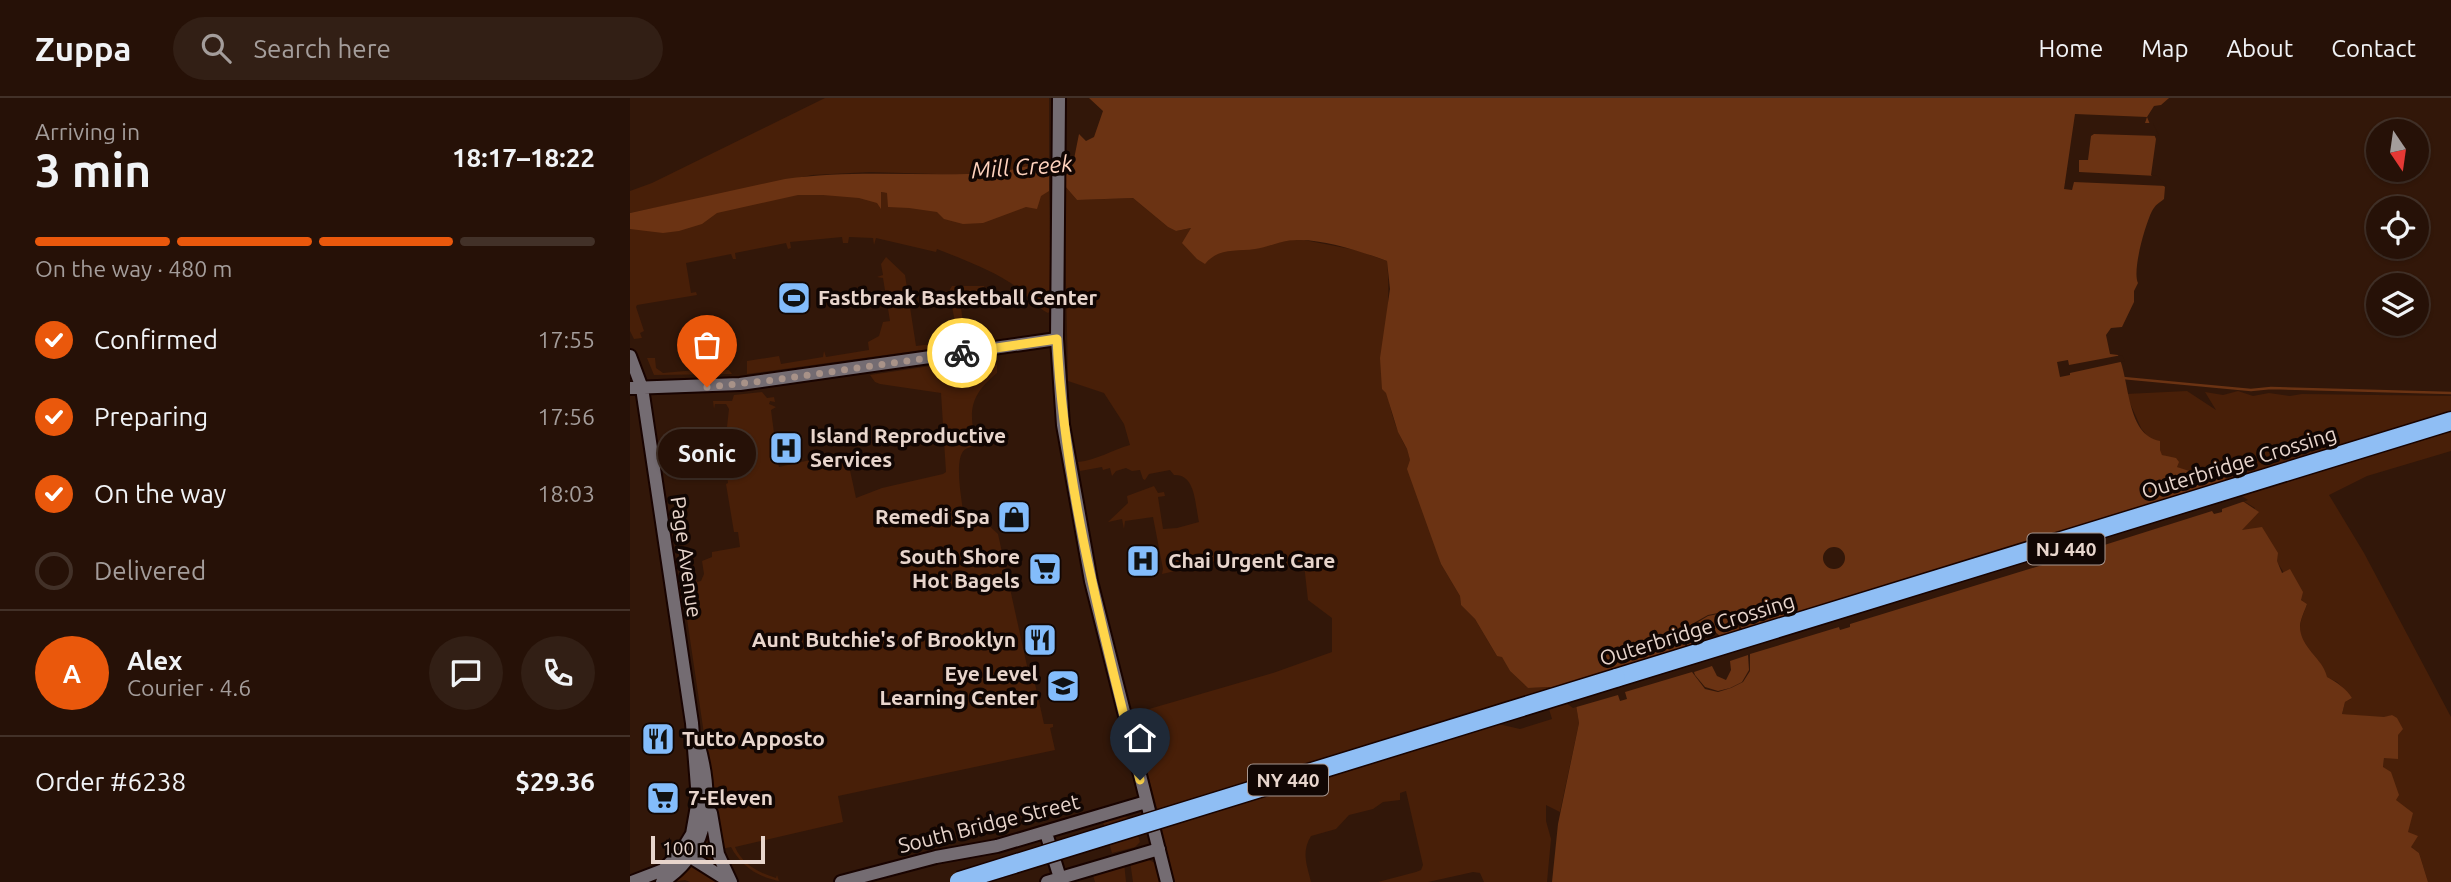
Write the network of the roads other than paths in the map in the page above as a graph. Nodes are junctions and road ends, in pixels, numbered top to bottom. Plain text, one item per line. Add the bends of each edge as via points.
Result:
1 (1059, 98) edge
2 (1057, 339) junction
3 (630, 356) edge
4 (636, 388) edge
5 (2451, 421) edge
6 (2451, 431) edge
7 (1818, 621) junction
8 (692, 723) junction
9 (706, 782) junction
10 (1146, 802) junction
11 (1048, 839) junction
12 (1159, 849) junction
13 (686, 854) junction
14 (1054, 880) edge
15 (632, 882) edge
16 (662, 882) edge
17 (731, 882) edge
18 (841, 882) edge
19 (958, 882) edge
20 (988, 882) edge
21 (1167, 882) edge

1 - 2 street
2 - 4 street via 763,382
2 - 10 street via 1063,425 1082,537
3 - 4 street, Page Avenue
4 - 8 street, Page Avenue
5 - 7 highway, Outerbridge Crossing / NJ 440
6 - 7 highway, Outerbridge Crossing / NJ 440
7 - 19 highway, Outerbridge Crossing / NY 440, bridge
7 - 20 highway, Outerbridge Crossing / NY 440
8 - 9 street, Page Avenue
8 - 13 street, Page Avenue via 698,807
9 - 13 street, Page Avenue via 705,823 700,840
9 - 17 street via 718,854
10 - 11 street, South Bridge Street
10 - 12 street
11 - 14 street
11 - 18 street, South Bridge Street via 886,868
12 - 14 street
12 - 21 street
13 - 15 street via 663,870
13 - 16 street via 677,871
13 - 17 street

